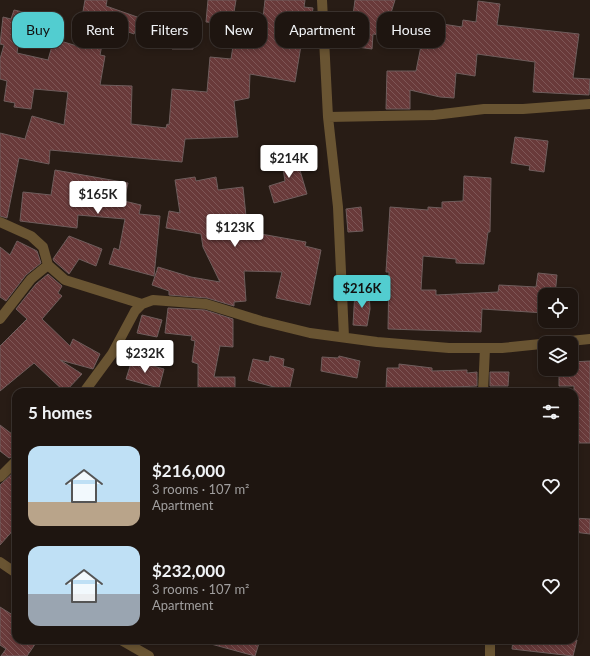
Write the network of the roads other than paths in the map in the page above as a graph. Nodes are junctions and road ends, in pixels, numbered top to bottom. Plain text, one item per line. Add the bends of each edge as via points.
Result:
1 (322, 0) edge
2 (590, 104) edge
3 (328, 117) junction
4 (0, 222) edge
5 (48, 265) junction
6 (142, 304) junction
7 (0, 319) edge
8 (344, 337) junction
9 (590, 339) edge
10 (486, 348) junction
11 (87, 388) edge
12 (483, 388) edge
13 (12, 465) edge
14 (0, 477) edge
15 (0, 562) edge
16 (12, 570) edge
17 (127, 644) edge
18 (490, 644) edge
19 (149, 656) edge
20 (490, 656) edge

1 - 3 street
2 - 3 street via 523,110 484,109 434,115
3 - 8 street via 338,207
4 - 5 street via 31,236 43,247
5 - 6 street via 64,280
5 - 7 street via 31,279
6 - 8 street via 153,300 206,304 261,321
6 - 11 street via 112,354
8 - 10 street via 449,348
9 - 10 street
10 - 12 street
13 - 14 street
15 - 16 street
17 - 19 street
18 - 20 street

